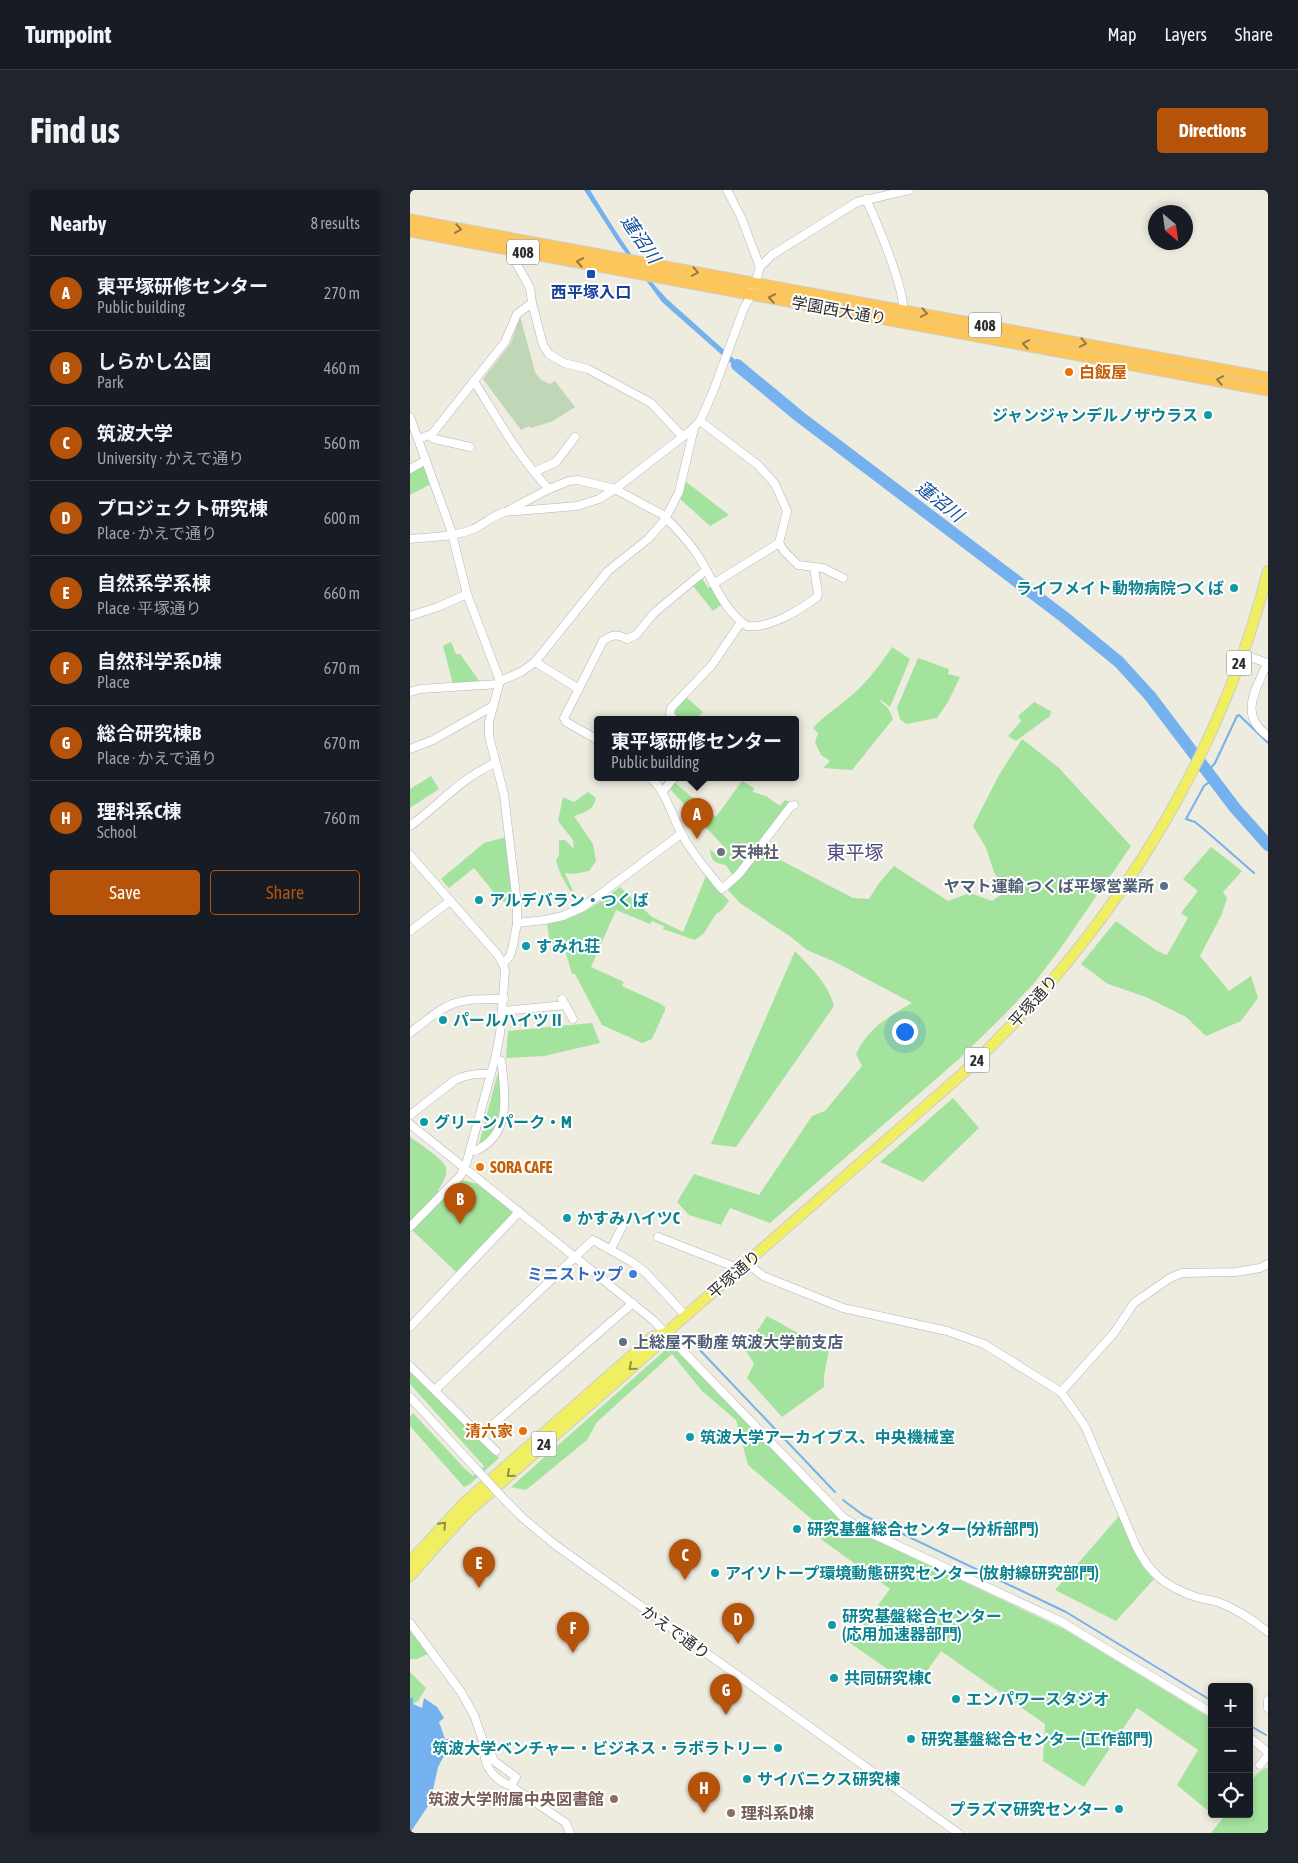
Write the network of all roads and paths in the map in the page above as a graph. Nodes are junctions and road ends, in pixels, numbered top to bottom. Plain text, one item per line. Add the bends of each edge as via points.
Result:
1 (727, 190) edge
2 (909, 190) edge
3 (866, 200) junction
4 (410, 220) edge
5 (410, 231) edge
6 (514, 250) junction
7 (760, 267) junction
8 (755, 283) junction
9 (752, 294) junction
10 (532, 303) junction
11 (903, 310) junction
12 (1268, 378) edge
13 (474, 381) junction
14 (1268, 390) edge
15 (410, 417) edge
16 (700, 421) junction
17 (694, 428) junction
18 (430, 436) junction
19 (682, 436) junction
20 (575, 437) dead end
21 (418, 439) junction
22 (470, 447) dead end
23 (426, 460) junction
24 (410, 469) edge
25 (534, 472) junction
26 (550, 489) junction
27 (615, 489) junction
28 (505, 512) junction
29 (666, 517) junction
30 (452, 534) junction
31 (410, 539) edge
32 (779, 543) junction
33 (814, 568) junction
34 (706, 570) junction
35 (1268, 570) edge
36 (843, 578) dead end
37 (712, 584) junction
38 (467, 594) junction
39 (410, 616) edge
40 (741, 622) junction
41 (1242, 654) junction
42 (535, 662) junction
43 (499, 682) junction
44 (580, 689) junction
45 (410, 692) edge
46 (493, 706) junction
47 (671, 716) edge
48 (1268, 736) edge
49 (594, 738) edge
50 (410, 749) edge
51 (495, 763) junction
52 (653, 781) edge
53 (671, 781) edge
54 (662, 792) junction
55 (794, 805) dead end
56 (411, 823) edge
57 (681, 834) junction
58 (410, 855) edge
59 (450, 901) junction
60 (517, 924) junction
61 (410, 931) edge
62 (503, 964) junction
63 (504, 999) junction
64 (502, 1011) junction
65 (573, 1019) dead end
66 (410, 1032) edge
67 (495, 1059) junction
68 (491, 1074) junction
69 (410, 1115) edge
70 (410, 1124) edge
71 (470, 1150) junction
72 (465, 1168) junction
73 (519, 1212) junction
74 (410, 1227) edge
75 (622, 1227) dead end
76 (658, 1237) dead end
77 (611, 1249) junction
78 (575, 1256) junction
79 (1268, 1264) edge
80 (744, 1266) junction
81 (633, 1303) junction
82 (686, 1316) junction
83 (410, 1327) edge
84 (666, 1333) junction
85 (410, 1366) edge
86 (435, 1390) junction
87 (1061, 1392) junction
88 (410, 1397) edge
89 (481, 1436) junction
90 (496, 1451) dead end
91 (410, 1562) edge
92 (410, 1576) edge
93 (410, 1623) edge
94 (1268, 1632) edge
95 (1208, 1711) edge
96 (1253, 1741) edge
97 (485, 1747) junction
98 (1268, 1754) edge
99 (1260, 1765) dead end
100 (510, 1786) junction
101 (570, 1833) edge
102 (958, 1833) edge

1 - 7 street via 741,216
2 - 3 street
3 - 7 street via 842,211 772,255
3 - 11 street via 886,250
4 -> 8 highway, 学園西大通り / 408
5 - 6 highway, 学園西大通り / 408
9 -> 6 highway, 学園西大通り / 408
6 - 10 street via 514,259 530,288
7 - 8 street
8 - 9 street
8 - 11 highway, 学園西大通り / 408
14 -> 9 highway, 学園西大通り / 408
9 - 16 street
10 - 13 street via 517,314 505,342
10 - 19 street via 543,345 550,354 564,363 588,368 651,403
11 -> 12 highway, 学園西大通り / 408
13 - 18 street
13 - 25 street
15 - 21 street
16 - 17 street
16 - 32 street via 758,465 775,484 787,511
17 - 19 street
17 - 29 street via 679,492
18 - 21 street
18 - 22 street
19 - 27 street
20 - 25 street via 556,462
21 - 23 street
23 - 24 street
23 - 30 street
25 - 26 street
26 - 27 street via 578,480
26 - 28 street
27 - 28 street via 586,504
27 - 29 street
28 - 30 street via 473,529
29 - 34 street via 696,552
29 - 42 street via 648,539 608,572
30 - 31 street
30 - 38 street
32 - 33 street via 798,565
32 - 37 street
33 - 36 street via 829,570
33 - 40 street via 817,597 788,616 759,626 747,626
34 - 37 street
34 - 44 street via 654,614 636,636 627,639 614,635 604,641
35 - 41 main road, 平塚通り / 24
37 - 40 street
38 - 39 street
38 - 43 street
40 - 47 street via 712,665 671,708
41 - 48 street via 1267,663 1250,709 1252,719
41 - 80 main road, 平塚通り / 24 via 1222,705 1170,813 1122,890 1070,959 1023,1014 961,1075
42 - 43 street
42 - 44 street
43 - 45 street
43 - 46 street
44 - 49 street via 564,720
46 - 50 street via 433,740
46 - 51 street via 488,722
51 - 56 street via 469,776 434,808
51 - 60 street via 504,795
52 - 54 street
53 - 54 street
54 - 57 street
55 - 57 street via 740,874 722,889
57 - 60 street via 583,907 563,916
58 - 59 street
59 - 61 street
59 - 62 street
60 - 62 street via 510,955
62 - 63 street
63 - 64 street
63 - 66 street via 472,998 455,1002
64 - 65 street via 564,1002
64 - 67 street
67 - 68 street
67 - 71 street via 501,1061 502,1066 505,1112 489,1142 475,1151
68 - 69 street via 470,1074 455,1080
68 - 71 street
70 - 72 street
71 - 72 street
72 - 73 street
72 - 74 street
73 - 78 street
73 - 83 street
75 - 77 street
76 - 80 street
77 - 78 street via 593,1240
77 - 82 street via 646,1273
78 - 81 street
78 - 86 street
79 - 87 street via 1236,1272 1182,1273 1170,1278 1134,1303 1114,1333
80 - 82 main road, 平塚通り / 24
80 - 87 street via 843,1308 947,1331 984,1344
81 - 84 street
81 - 89 street
82 - 84 main road, 平塚通り / 24
91 -> 84 main road, 平塚通り / 24 via 497,1473 654,1336
84 -> 92 main road, 平塚通り / 24 via 661,1342 469,1511
84 - 95 street via 843,1517 1060,1622
85 - 86 street
86 - 89 street
87 - 94 street via 1085,1426 1145,1564 1175,1588 1218,1602 1248,1617
88 - 102 street, かえで通り, bridge via 502,1498 554,1544
89 - 90 street
93 - 97 street via 461,1692 474,1714
96 - 98 street
97 - 100 street via 488,1769
97 - 100 street via 494,1761 516,1777
98 - 99 street
100 - 101 street via 566,1822

